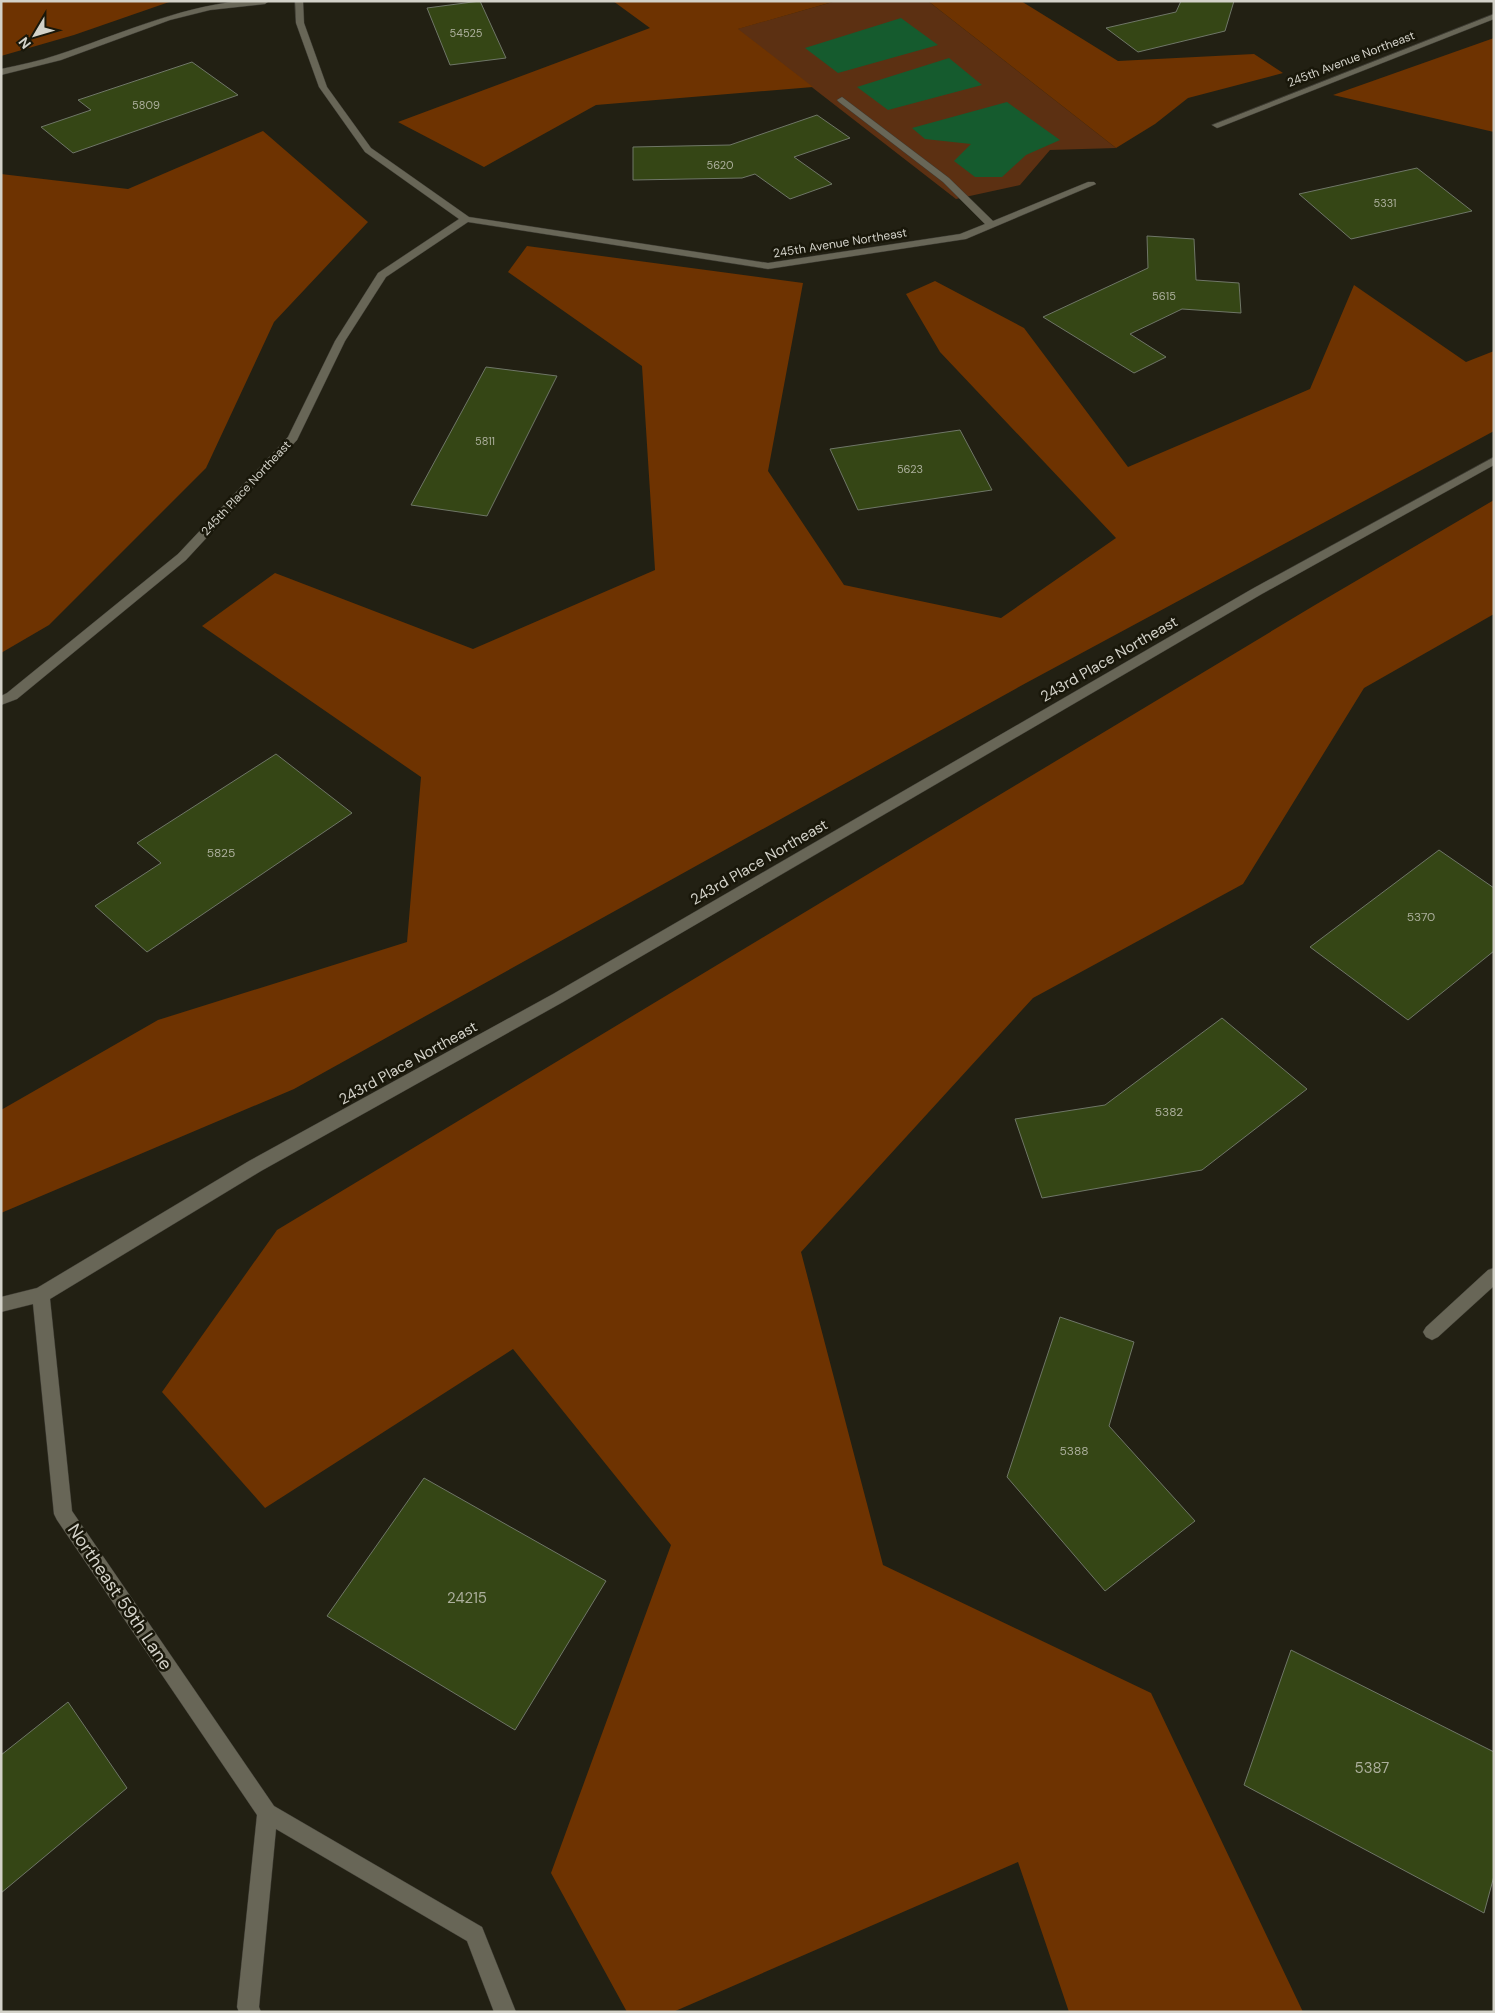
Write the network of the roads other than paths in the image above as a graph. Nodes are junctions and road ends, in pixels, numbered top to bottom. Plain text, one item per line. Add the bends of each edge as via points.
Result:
1 (265, 1) edge
2 (299, 1) edge
3 (1494, 16) edge
4 (1, 72) edge
5 (842, 100) dead end
6 (1217, 125) dead end
7 (1091, 184) dead end
8 (466, 219) junction
9 (991, 225) junction
10 (1494, 460) edge
11 (1, 701) edge
12 (1494, 1275) edge
13 (42, 1294) junction
14 (1, 1305) edge
15 (1432, 1332) dead end
16 (267, 1813) junction
17 (250, 2012) edge
18 (505, 2012) edge

1 - 4 street via 210,6 167,18 58,58
2 - 8 street via 300,23 323,87 368,150
3 - 6 street, 245th Avenue Northeast
5 - 9 street via 946,180
7 - 9 street, 245th Avenue Northeast
8 - 9 street, 245th Avenue Northeast via 768,266 962,237
8 - 11 street, 245th Place Northeast via 382,275 340,341 293,438 182,557 12,696
10 - 13 street, 243rd Place Northeast via 1256,592 558,998 256,1166
12 - 15 street
13 - 14 street, 243rd Place Northeast
13 - 16 street, Northeast 59th Lane via 63,1514
16 - 17 street
16 - 18 street, Northeast 59th Lane via 475,1934

